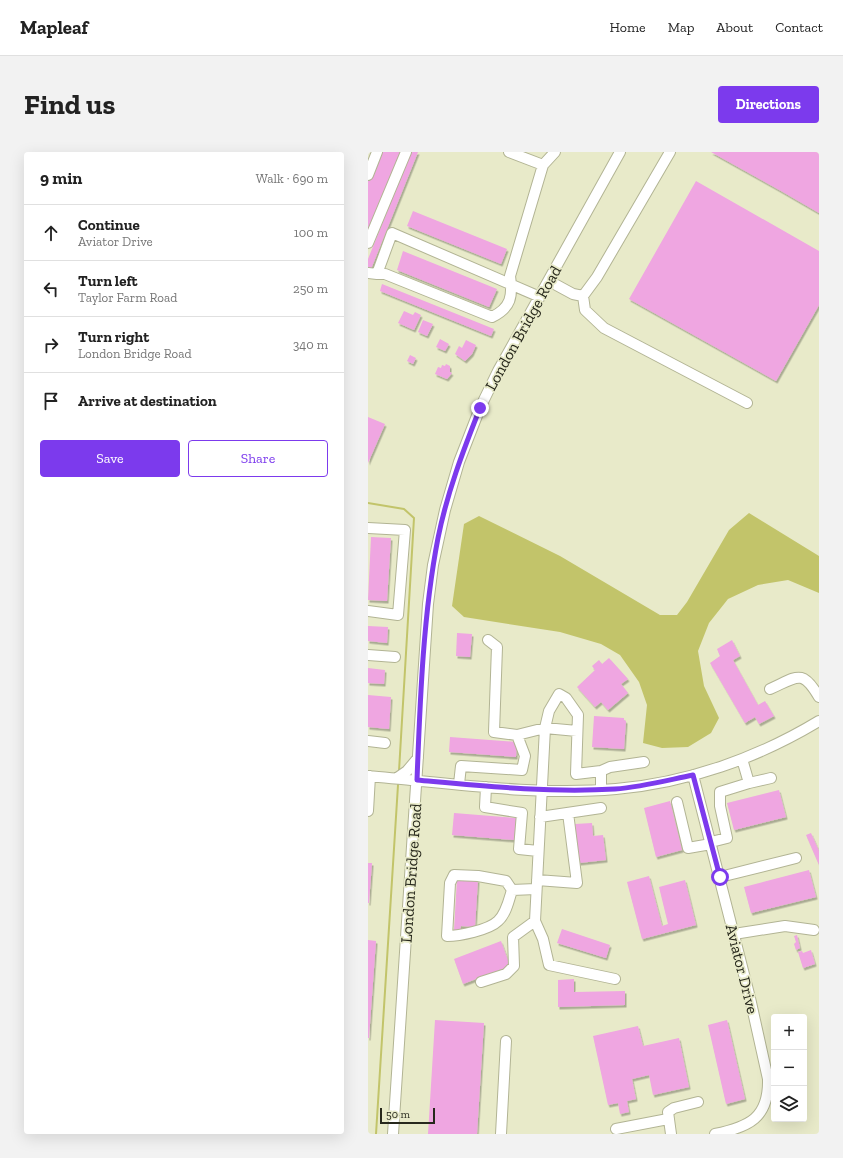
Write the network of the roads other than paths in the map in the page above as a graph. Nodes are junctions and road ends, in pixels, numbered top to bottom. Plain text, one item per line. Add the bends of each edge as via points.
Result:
1 (377, 152) edge
2 (406, 152) edge
3 (509, 152) edge
4 (554, 152) edge
5 (620, 152) edge
6 (670, 152) edge
7 (543, 165) junction
8 (368, 174) edge
9 (368, 244) edge
10 (372, 274) edge
11 (549, 281) junction
12 (512, 284) junction
13 (583, 296) junction
14 (540, 297) junction
15 (747, 403) dead end
16 (368, 528) edge
17 (368, 611) edge
18 (488, 640) dead end
19 (368, 655) edge
20 (395, 657) dead end
21 (770, 689) dead end
22 (819, 697) edge
23 (819, 721) edge
24 (545, 728) junction
25 (577, 731) junction
26 (517, 735) junction
27 (368, 742) edge
28 (385, 743) dead end
29 (418, 758) junction
30 (742, 759) junction
31 (644, 762) dead end
32 (601, 771) junction
33 (693, 775) junction
34 (369, 776) edge
35 (396, 778) junction
36 (771, 778) dead end
37 (417, 780) junction
38 (749, 783) junction
39 (459, 784) junction
40 (486, 787) junction
41 (542, 789) junction
42 (601, 789) junction
43 (677, 802) dead end
44 (601, 808) dead end
45 (368, 811) edge
46 (568, 813) junction
47 (540, 817) junction
48 (711, 843) junction
49 (538, 851) junction
50 (796, 858) dead end
51 (720, 877) junction
52 (537, 885) junction
53 (512, 890) junction
54 (535, 921) junction
55 (814, 930) dead end
56 (734, 934) junction
57 (615, 979) dead end
58 (481, 982) dead end
59 (506, 1041) dead end
60 (698, 1102) dead end
61 (668, 1119) junction
62 (616, 1129) dead end
63 (394, 1134) edge
64 (501, 1134) edge
65 (671, 1134) edge
66 (715, 1134) edge

1 - 8 street
2 - 9 street
3 - 7 street
4 - 7 street
5 - 11 street, London Bridge Road
6 - 13 street via 597,277
7 - 12 street via 510,276
10 - 12 street via 385,274 492,316 503,312 510,301
10 - 12 street via 392,233
11 - 13 street via 573,294
11 - 14 street, London Bridge Road
12 - 14 street
13 - 15 street via 585,310 604,328
14 - 29 street, London Bridge Road via 482,403 459,462 445,510 433,565 428,604
16 - 17 street via 405,530 398,615
18 - 26 street via 497,647 494,732
19 - 20 street
21 - 22 street via 803,677 810,682
23 - 30 street via 792,738
24 - 25 street
24 - 25 street via 549,711 559,694 566,698 578,715
24 - 26 street
24 - 41 street
25 - 32 street via 576,774
26 - 39 street via 525,756 522,770 461,766
27 - 28 street
29 - 35 street via 407,771
29 - 37 street, London Bridge Road
30 - 33 street
30 - 38 street
31 - 32 street via 610,767
32 - 42 street
33 - 42 street via 645,785
33 - 48 street, Aviator Drive
34 - 35 street
34 - 45 street
35 - 37 street
36 - 38 street
37 - 39 street
37 - 63 street, London Bridge Road
38 - 48 street via 720,792 720,806 727,838
39 - 40 street
40 - 41 street
40 - 49 street via 485,807 522,812 519,849
41 - 42 street
41 - 47 street
43 - 48 street via 688,848
44 - 46 street
46 - 47 street
46 - 52 street via 577,883
47 - 49 street
48 - 51 street, Aviator Drive
49 - 52 street
50 - 51 street
51 - 56 street, Aviator Drive
52 - 53 street
52 - 54 street
53 - 53 street via 506,881 454,875 450,883 447,936 462,936 498,922
54 - 57 street via 543,939 549,965
54 - 58 street via 513,937 514,966 506,974
55 - 56 street via 785,926
56 - 66 street, Aviator Drive via 752,1005 768,1089 765,1106 757,1118 737,1129
59 - 64 street
60 - 61 street via 674,1108 668,1112
61 - 62 street
61 - 65 street

